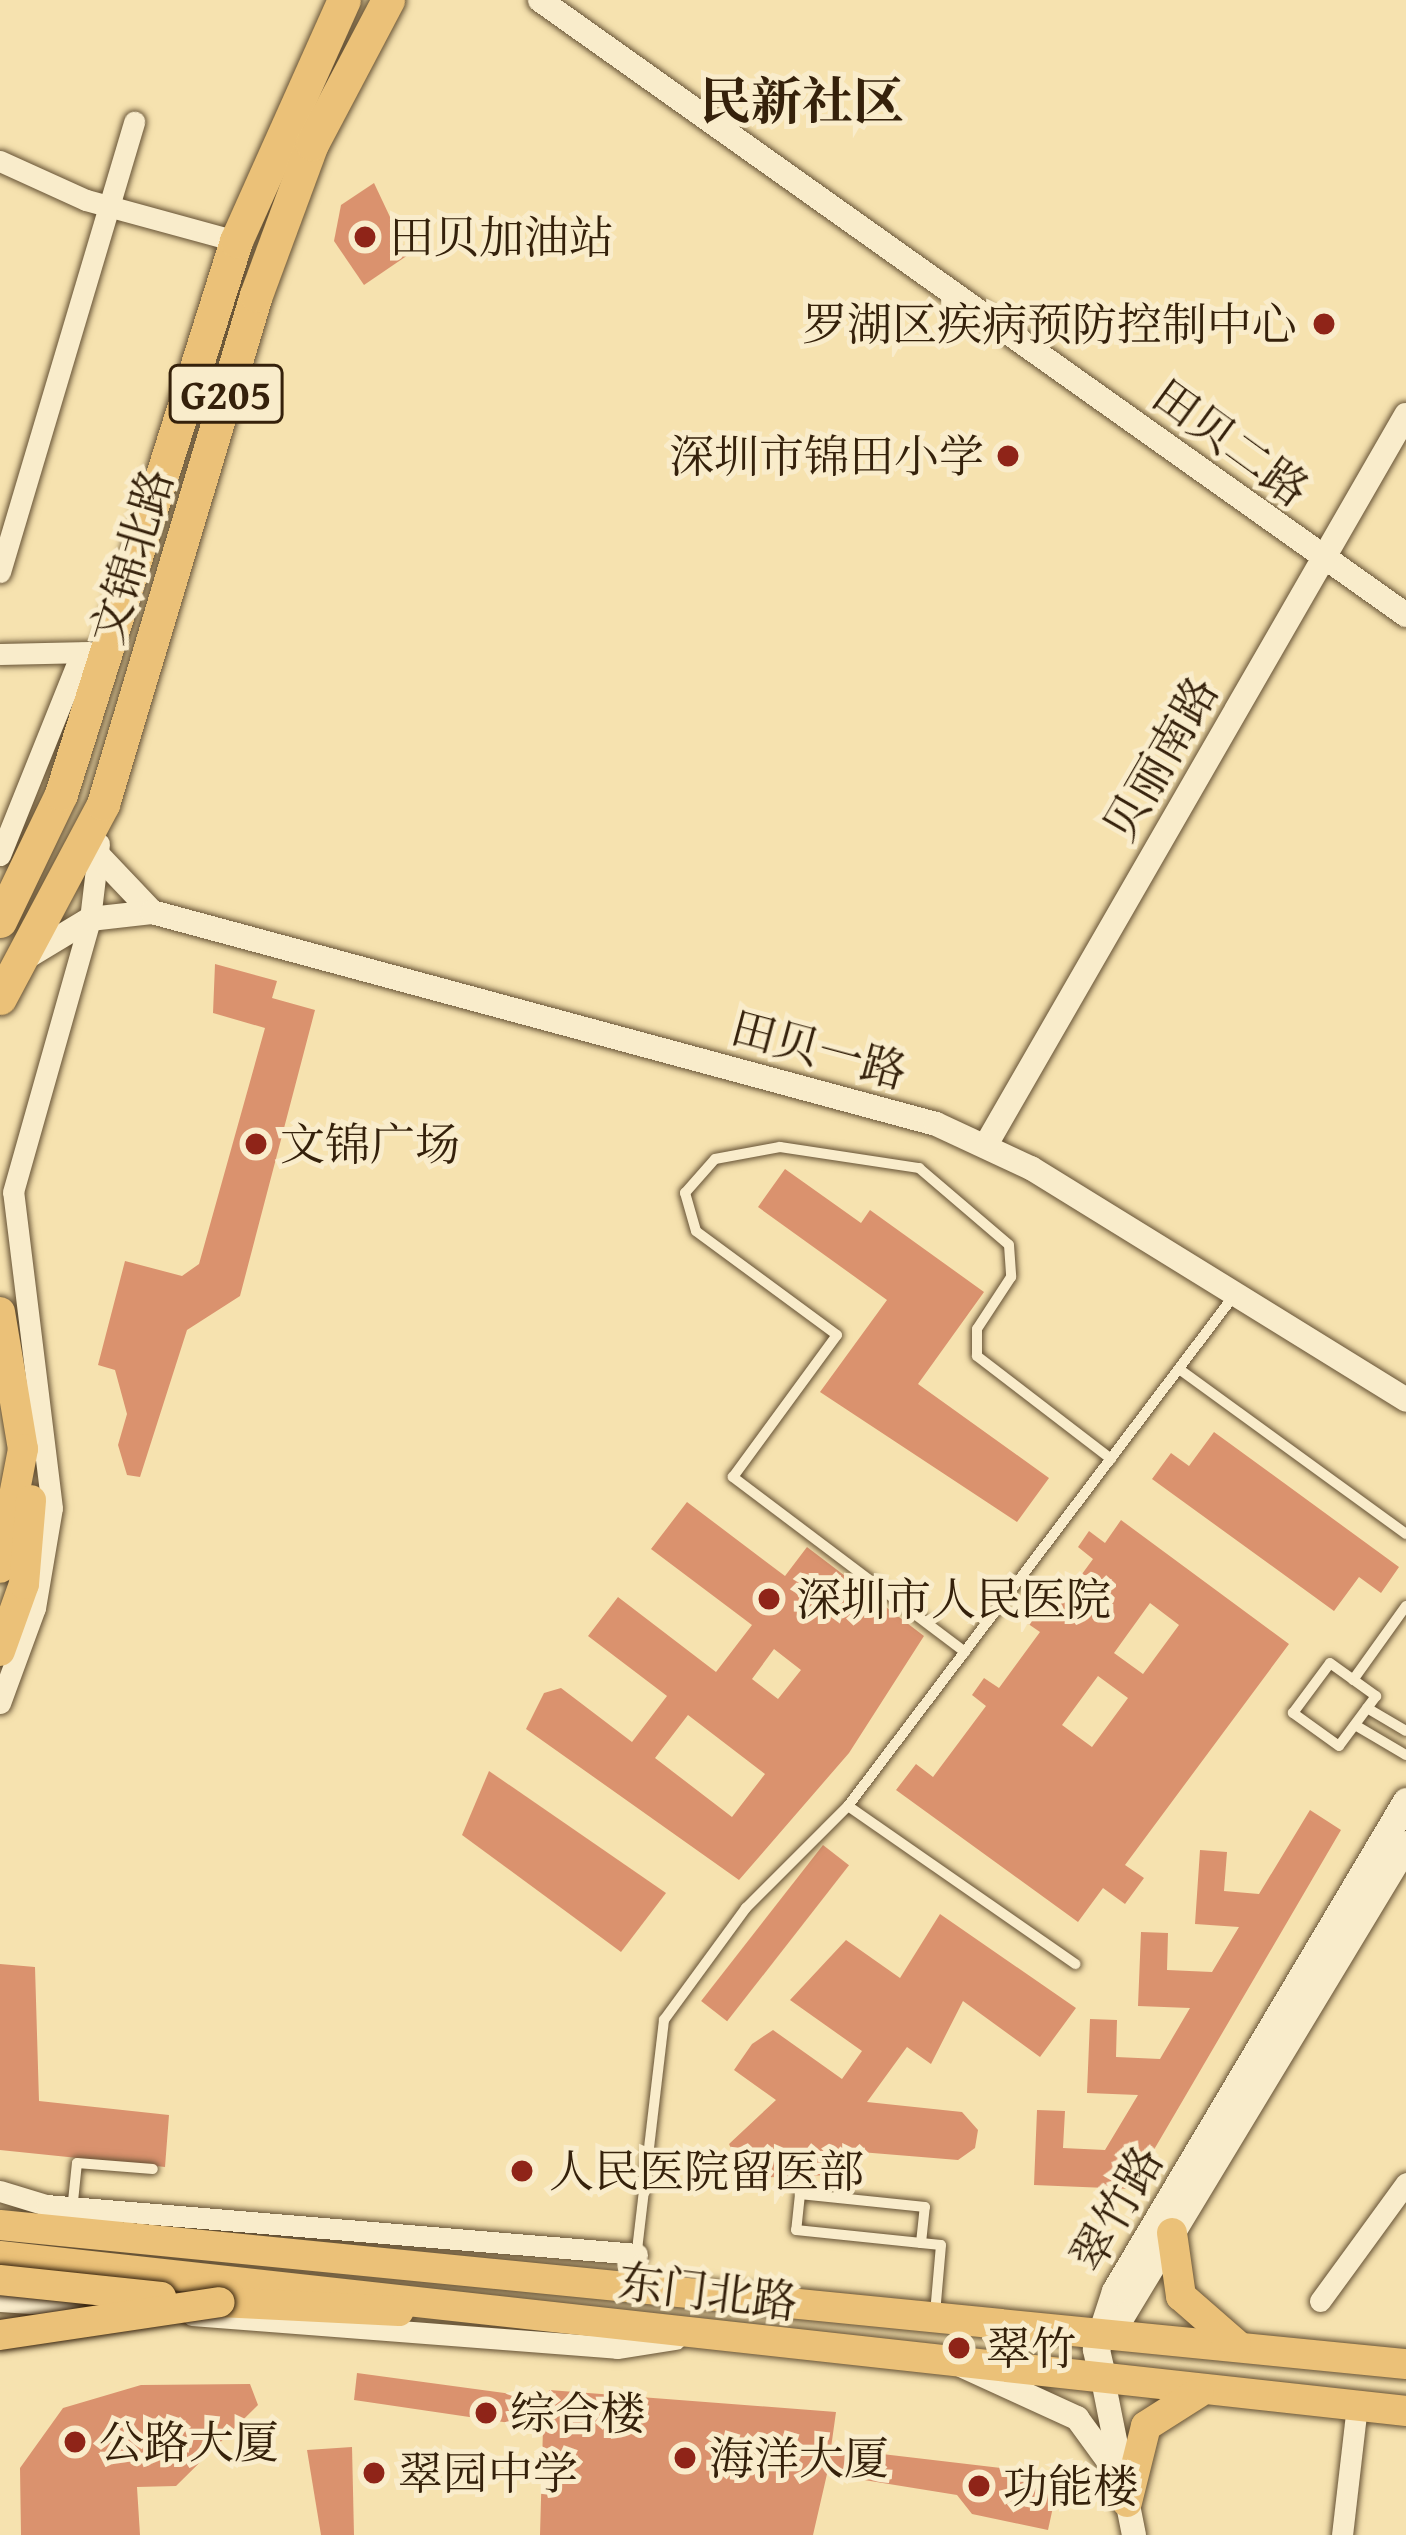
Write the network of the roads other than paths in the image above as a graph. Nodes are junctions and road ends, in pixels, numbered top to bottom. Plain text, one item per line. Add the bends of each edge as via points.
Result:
1 (344, 0) edge
2 (388, 0) edge
3 (540, 0) edge
4 (134, 122) dead end
5 (0, 161) edge
6 (111, 201) junction
7 (236, 241) junction
8 (1406, 415) edge
9 (1322, 559) junction
10 (0, 572) edge
11 (1406, 615) edge
12 (93, 652) junction
13 (0, 653) edge
14 (103, 804) junction
15 (98, 855) junction
16 (0, 856) edge
17 (152, 912) junction
18 (90, 919) junction
19 (0, 921) edge
20 (27, 956) junction
21 (0, 998) edge
22 (987, 1143) junction
23 (1235, 1294) junction
24 (0, 1312) edge
25 (1179, 1369) junction
26 (1406, 1400) edge
27 (23, 1449) junction
28 (1111, 1459) junction
29 (0, 1473) edge
30 (1406, 1534) edge
31 (0, 1568) edge
32 (1406, 1606) edge
33 (0, 1652) edge
34 (965, 1652) junction
35 (1353, 1680) junction
36 (0, 1703) edge
37 (1367, 1708) junction
38 (1355, 1725) junction
39 (1406, 1731) edge
40 (1406, 1755) edge
41 (1406, 1801) edge
42 (848, 1806) junction
43 (1406, 1844) edge
44 (1075, 1964) dead end
45 (153, 2169) dead end
46 (1406, 2183) edge
47 (0, 2191) edge
48 (72, 2220) junction
49 (0, 2225) edge
50 (1172, 2233) junction
51 (921, 2243) junction
52 (637, 2254) junction
53 (0, 2256) edge
54 (0, 2280) edge
55 (633, 2288) junction
56 (0, 2300) edge
57 (1321, 2301) dead end
58 (428, 2303) junction
59 (213, 2309) junction
60 (934, 2318) junction
61 (1104, 2333) junction
62 (0, 2335) edge
63 (704, 2336) junction
64 (1241, 2346) junction
65 (1406, 2364) edge
66 (961, 2366) junction
67 (1103, 2380) junction
68 (1208, 2391) junction
69 (1357, 2406) junction
70 (1406, 2411) edge
71 (1125, 2491) junction
72 (1134, 2535) edge
73 (1342, 2535) edge

1 - 7 highway, 文锦北路 / G205
2 - 14 highway, 文锦北路 / G205 via 312,144 256,295
3 - 9 street, 田贝二路
4 - 6 street
5 - 6 street
6 - 7 street
6 - 10 street
7 - 12 highway, 文锦北路 / G205
8 - 9 street, 贝丽南路
9 - 11 street, 田贝二路
9 - 22 street, 贝丽南路
12 - 13 street
12 - 16 street
12 - 19 highway, 文锦北路 / G205 via 62,794
14 - 15 street
14 - 20 highway, 文锦北路 / G205
15 - 17 street
15 - 18 street
17 - 18 street, 田贝一路
17 - 22 street, 田贝一路
18 - 20 street, 田贝一路
18 - 36 street via 13,1192 52,1508 35,1608
20 - 21 highway, 文锦北路 / G205
22 - 23 street, 田贝一路
23 - 25 lane
23 - 26 street, 田贝一路
24 - 27 main road
25 - 28 lane
25 - 30 lane
27 - 31 main road
27 - 33 main road via 29,1556
28 - 34 lane
28 - 34 lane via 977,1356 977,1329 1011,1277 1009,1245 919,1168 780,1147 715,1159 685,1193 696,1231 838,1335 733,1478
29 - 31 main road
32 - 35 lane
34 - 42 lane
35 - 37 lane via 1376,1696
35 - 38 lane via 1330,1663 1294,1713 1340,1746
37 - 38 lane
37 - 39 lane
38 - 40 lane
41 - 61 main road, 翠竹路
42 - 44 lane
42 - 52 lane via 746,1908 664,2020
43 - 50 main road, 翠竹路
45 - 48 lane via 77,2163
46 - 57 street
47 - 48 street
48 - 49 main road, 东门北路
48 - 52 street
48 - 55 main road, 东门北路
50 - 61 main road, 翠竹路
50 - 64 main road via 1181,2296
51 - 51 lane via 796,2230 800,2194 925,2207
51 - 60 lane via 941,2245
52 - 55 lane
53 - 58 main road, 东门北路
54 - 59 main road, bridge
55 - 60 main road, 东门北路
56 - 59 street
58 - 59 main road via 361,2317
58 - 63 main road, 东门北路
59 - 62 main road, bridge
59 - 63 street via 617,2348
60 - 61 main road, 东门北路
61 - 64 main road, 东门北路
61 - 67 main road, 翠竹路
63 - 66 main road, 东门北路
64 - 65 main road, 东门北路
66 - 67 main road, 东门北路
66 - 71 street via 1077,2418
67 - 68 main road, 东门北路
67 - 71 street
68 - 69 main road, 东门北路
68 - 71 main road via 1182,2396 1146,2426
69 - 70 main road, 东门北路
69 - 73 street
71 - 72 street

